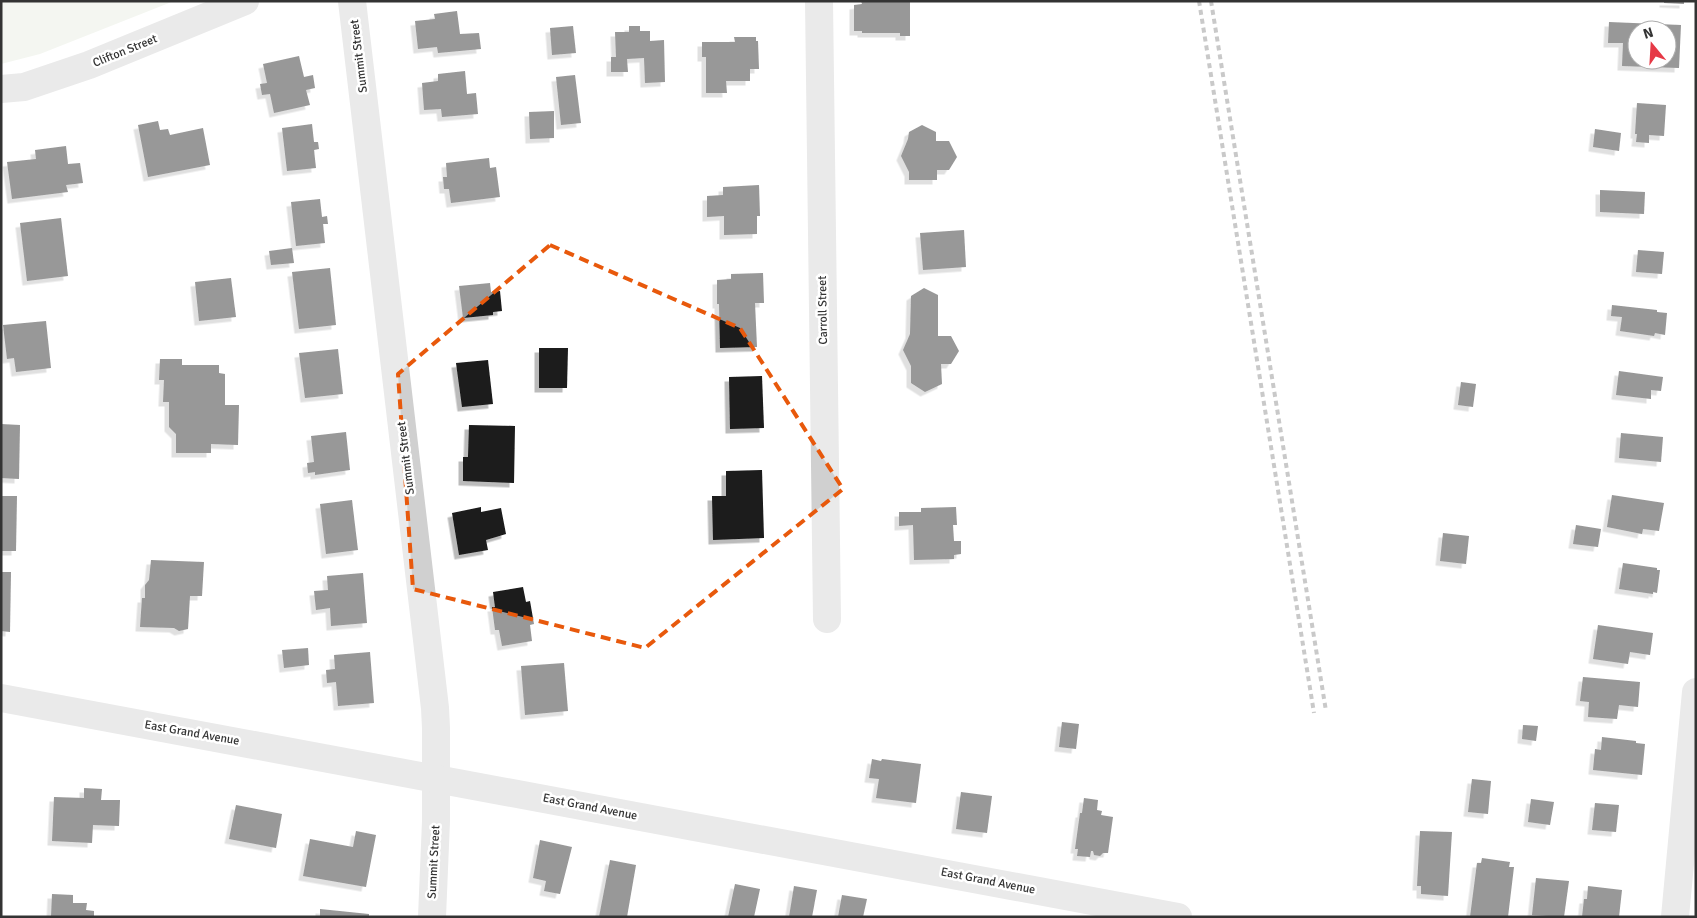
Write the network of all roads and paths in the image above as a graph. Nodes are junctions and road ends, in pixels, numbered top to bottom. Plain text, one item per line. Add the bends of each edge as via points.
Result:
1 (245, 1) edge
2 (352, 1) edge
3 (818, 1) edge
4 (1, 88) edge
5 (826, 618) dead end
6 (1696, 692) edge
7 (1, 698) edge
8 (436, 778) junction
9 (432, 917) edge
10 (1178, 917) edge
11 (1676, 917) edge

1 - 4 street, Clifton Street via 89,65 24,87
2 - 8 street, Summit Street via 435,708
3 - 5 street, Carroll Street
6 - 11 street
7 - 8 street, East Grand Avenue
8 - 9 street, Summit Street
8 - 10 street, East Grand Avenue

